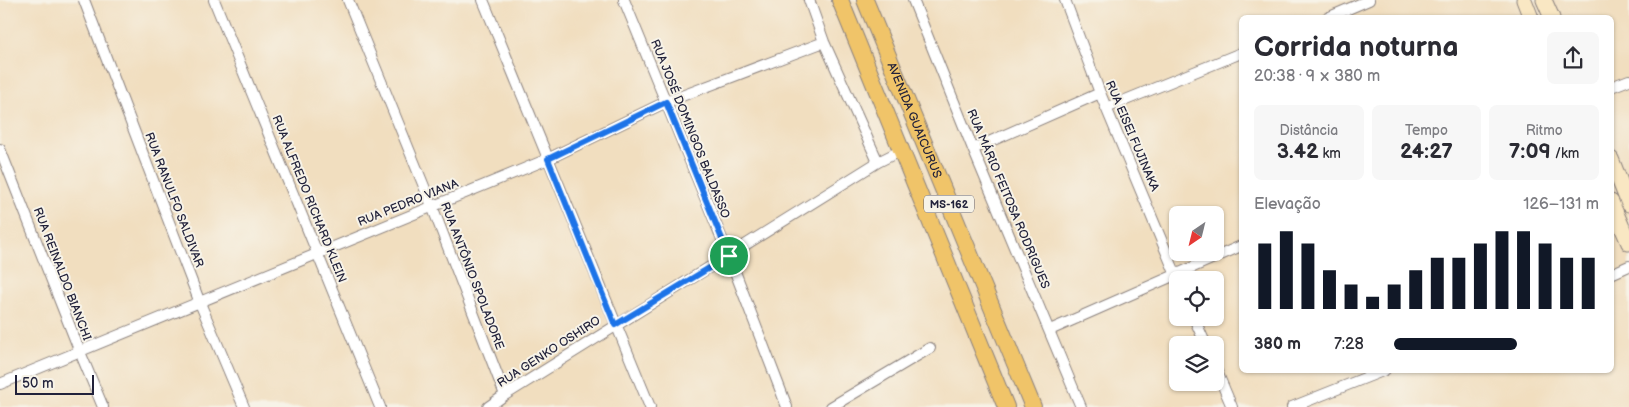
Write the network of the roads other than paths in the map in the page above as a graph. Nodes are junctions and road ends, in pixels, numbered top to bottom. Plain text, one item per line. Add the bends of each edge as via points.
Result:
1 (84, 0) edge
2 (214, 0) edge
3 (348, 0) edge
4 (483, 0) edge
5 (624, 0) edge
6 (808, 0) edge
7 (840, 0) edge
8 (865, 0) edge
9 (913, 0) edge
10 (1065, 0) edge
11 (1369, 0) edge
12 (1524, 0) edge
13 (1544, 0) edge
14 (1333, 15) edge
15 (1530, 15) edge
16 (1551, 15) edge
17 (824, 42) junction
18 (1239, 53) edge
19 (1629, 80) edge
20 (1614, 86) edge
21 (1100, 93) junction
22 (666, 102) junction
23 (1106, 108) junction
24 (0, 149) edge
25 (973, 149) junction
26 (902, 150) junction
27 (548, 159) junction
28 (878, 162) junction
29 (1614, 167) edge
30 (1629, 204) edge
31 (432, 206) junction
32 (1614, 209) edge
33 (1629, 243) edge
34 (1239, 247) edge
35 (317, 253) junction
36 (729, 256) junction
37 (1629, 266) edge
38 (1174, 271) edge
39 (1189, 271) edge
40 (1614, 273) edge
41 (1169, 280) edge
42 (200, 303) junction
43 (615, 325) junction
44 (1050, 330) junction
45 (930, 348) dead end
46 (80, 352) junction
47 (1377, 373) edge
48 (0, 384) edge
49 (1224, 388) edge
50 (505, 395) junction
51 (103, 407) edge
52 (244, 407) edge
53 (380, 407) edge
54 (488, 407) edge
55 (650, 407) edge
56 (787, 407) edge
57 (831, 407) edge
58 (1006, 407) edge
59 (1033, 407) edge
60 (1081, 407) edge
61 (1232, 407) edge
62 (1292, 407) edge

1 - 42 street, RUA RANULFO SALDIVAR
2 - 35 street, RUA ALFREDO RICHARD KLEIN
3 - 31 street, RUA ANTÔNIO SPOLADORE
4 - 27 street
5 - 22 street, RUA JOSÉ DOMINGOS BALDASSO
6 - 17 street
7 - 26 main road, AVENIDA GUAICURUS / MS-162
8 - 59 main road, AVENIDA GUAICURUS / MS-162
9 - 25 street, RUA MÁRIO FEITOSA RODRIGUES
10 - 21 street, RUA EISEI FUJINAKA
11 - 14 street
12 - 15 street
13 - 16 street
17 - 22 street, RUA PEDRO VIANA
17 - 28 street
18 - 23 street
19 - 20 street
21 - 23 street, RUA EISEI FUJINAKA
21 - 25 street
22 - 27 street, RUA PEDRO VIANA
22 - 36 street, RUA JOSÉ DOMINGOS BALDASSO
23 - 38 street, RUA EISEI FUJINAKA
24 - 46 street, RUA REINALDO BIANCHI
25 - 44 street, RUA MÁRIO FEITOSA RODRIGUES
26 - 28 street, RUA GENKO OSHIRO
26 - 58 main road, AVENIDA GUAICURUS / MS-162
27 - 31 street, RUA PEDRO VIANA
27 - 43 street
28 - 36 street, RUA GENKO OSHIRO
29 - 30 street
31 - 35 street, RUA PEDRO VIANA
31 - 50 street, RUA ANTÔNIO SPOLADORE
32 - 33 street
34 - 39 street
35 - 42 street, RUA PEDRO VIANA
35 - 53 street, RUA ALFREDO RICHARD KLEIN
36 - 43 street, RUA GENKO OSHIRO
36 - 56 street, RUA JOSÉ DOMINGOS BALDASSO
37 - 40 street
41 - 44 street
42 - 46 street, RUA PEDRO VIANA
42 - 52 street, RUA RANULFO SALDIVAR
43 - 50 street, RUA GENKO OSHIRO
43 - 55 street
44 - 60 street, RUA MÁRIO FEITOSA RODRIGUES
45 - 57 street
46 - 48 street, RUA PEDRO VIANA
46 - 51 street, RUA REINALDO BIANCHI
47 - 62 street
49 - 61 street
50 - 54 street, RUA GENKO OSHIRO

